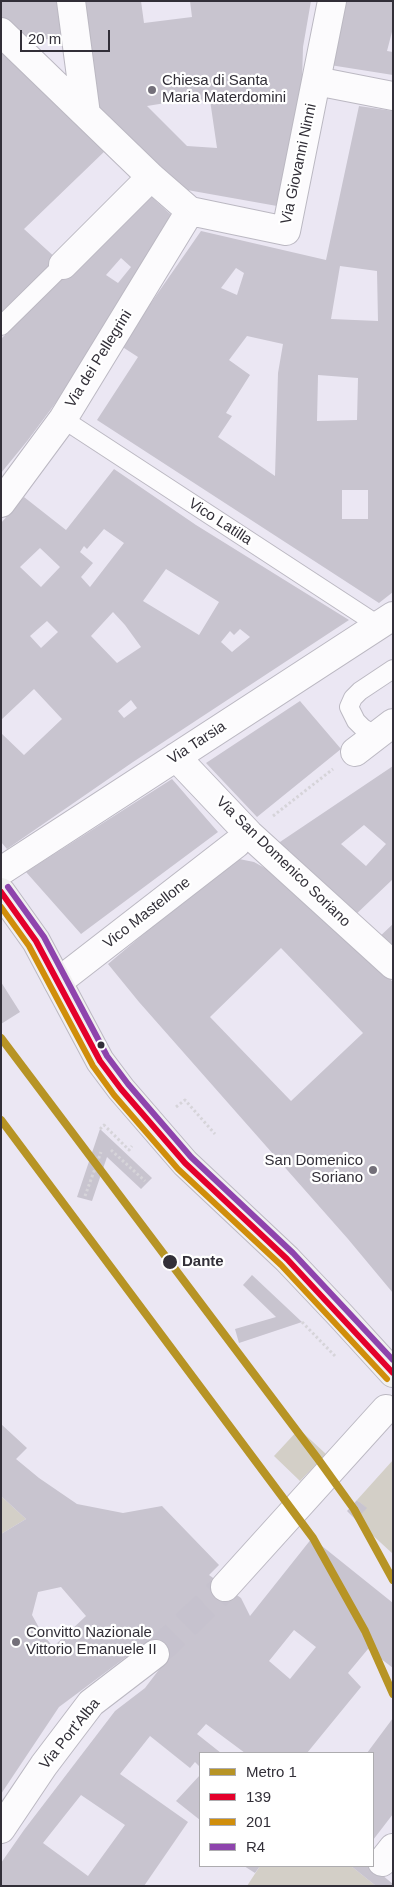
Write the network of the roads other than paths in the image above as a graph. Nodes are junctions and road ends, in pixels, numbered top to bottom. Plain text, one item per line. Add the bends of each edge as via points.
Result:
1 (71, 1) edge
2 (332, 1) edge
3 (1, 32) edge
4 (316, 81) junction
5 (393, 96) edge
6 (86, 114) junction
7 (151, 177) junction
8 (190, 211) junction
9 (63, 265) joint
10 (1, 326) edge
11 (63, 419) junction
12 (1, 503) edge
13 (385, 620) edge
14 (393, 669) edge
15 (380, 735) edge
16 (176, 757) junction
17 (236, 844) dead end
18 (1, 871) edge
19 (1, 892) edge
20 (393, 965) edge
21 (58, 982) junction
22 (393, 1374) edge
23 (386, 1409) dead end
24 (225, 1587) tunnel mouth
25 (155, 1654) tunnel mouth
26 (1, 1829) edge

1 - 6 street
2 - 4 street, Via Giovanni Ninni
3 - 6 street
4 - 5 street
4 - 8 street, Via Giovanni Ninni via 286,231
6 - 7 street
7 - 8 street
7 - 9 street
8 - 11 street, Via dei Pellegrini
9 - 10 lane
11 - 12 street, Via dei Pellegrini
11 - 13 lane, Vico Latilla
13 - 16 street, Via Tarsia
14 - 15 lane via 360,691 349,707 363,728
16 - 18 street, Via Tarsia
16 - 20 street, Via San Domenico Soriano via 249,834
17 - 21 street, Vico Mastellone
19 - 21 main road via 36,941
21 - 22 main road via 100,1061 153,1128 286,1259
23 - 24 street
25 - 26 street, Via Port'Alba via 91,1703

